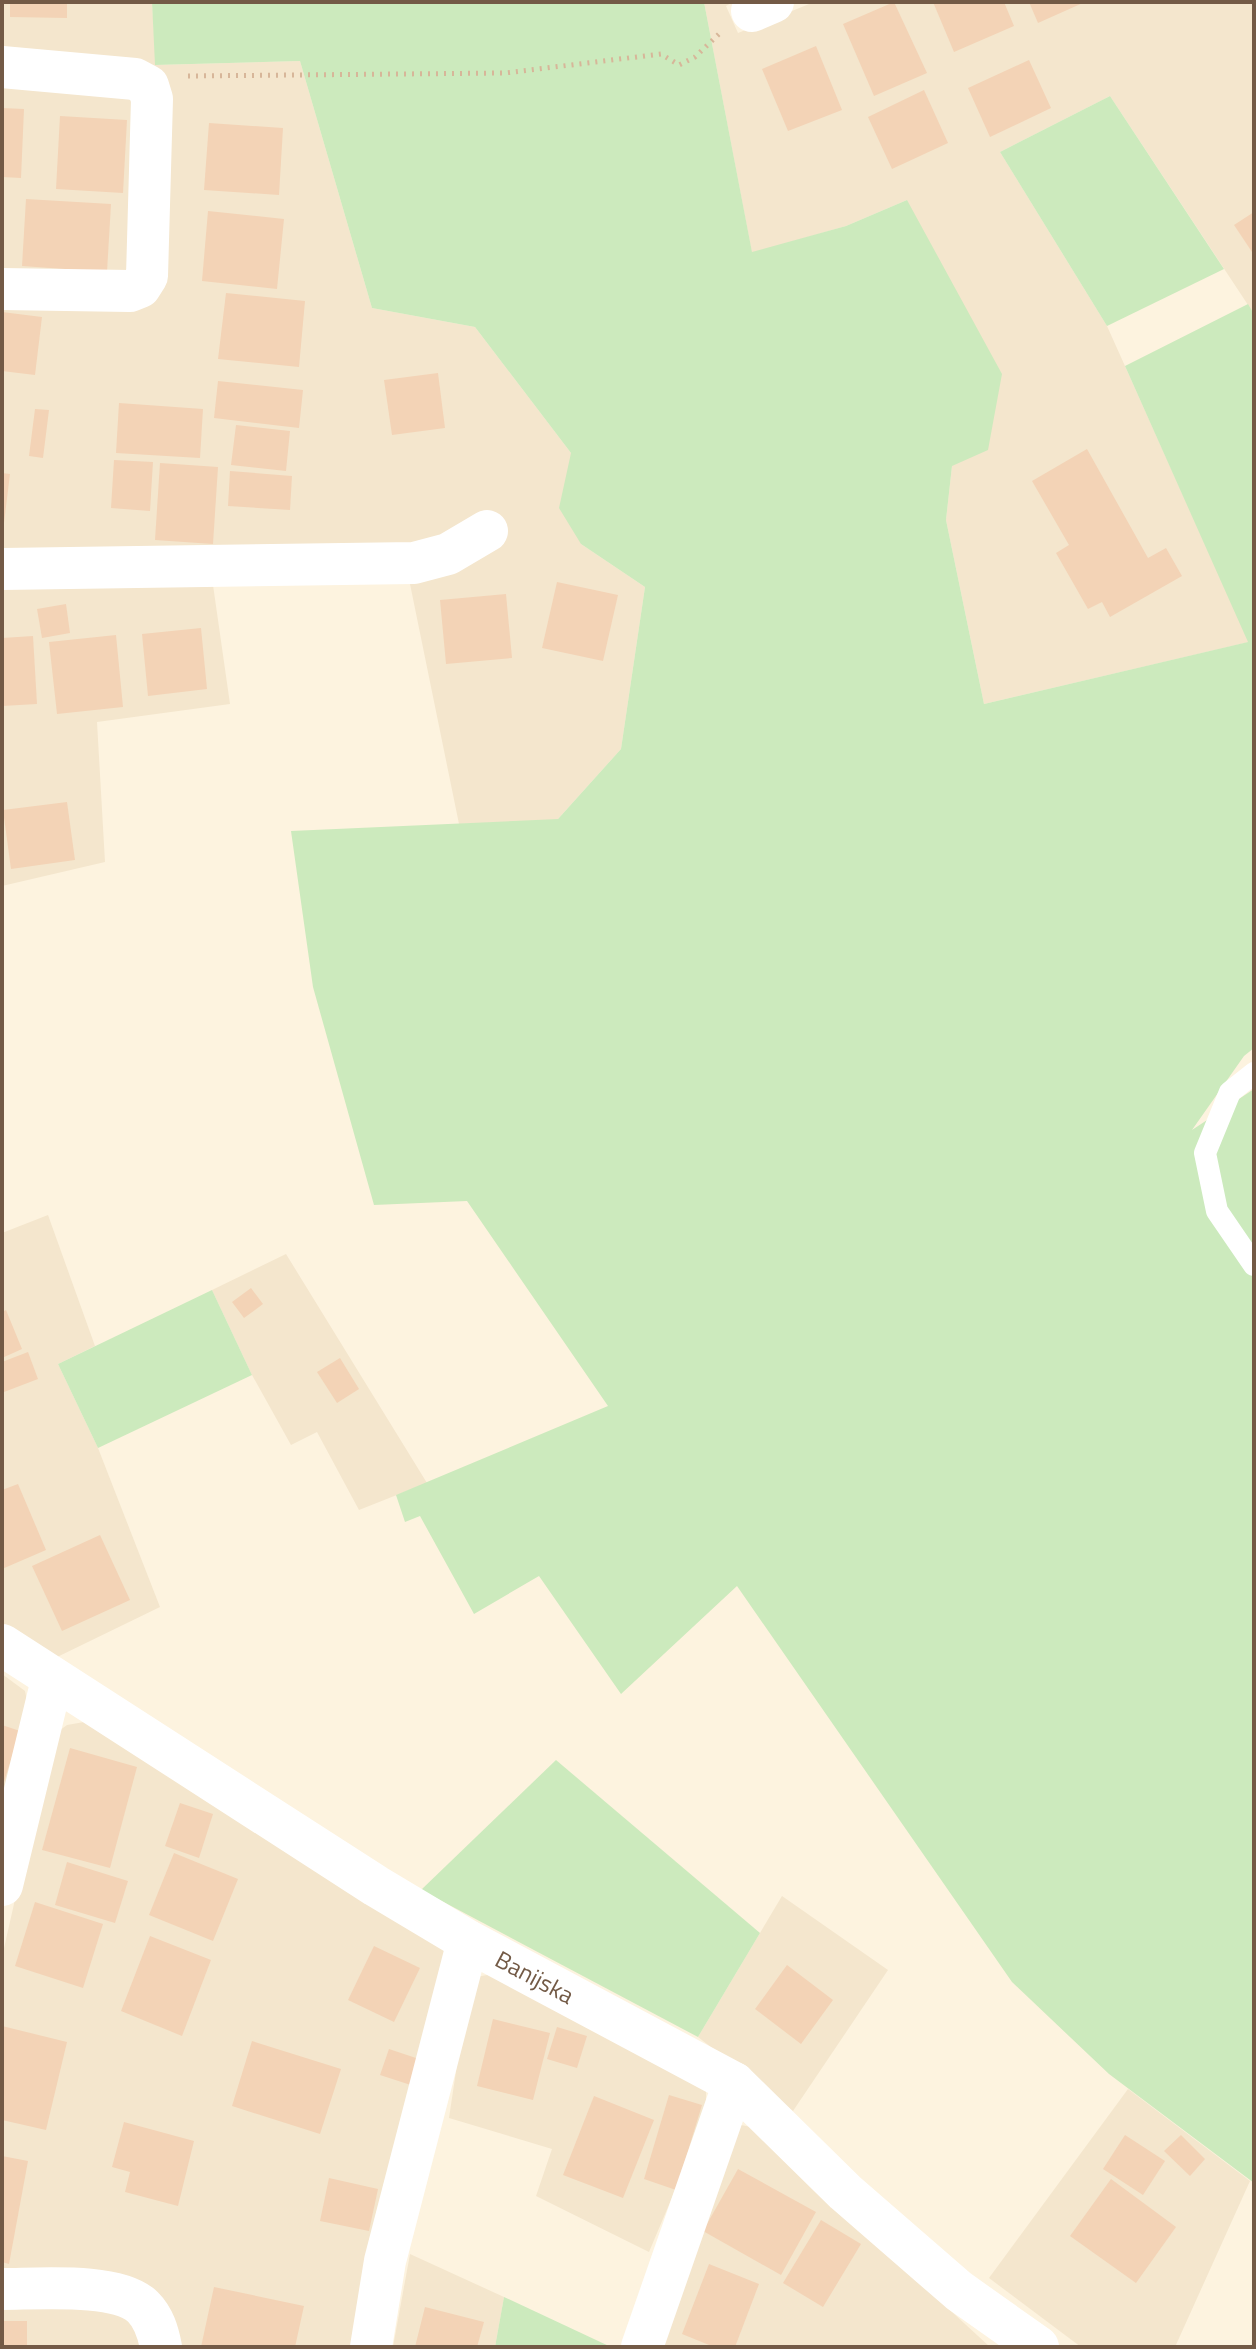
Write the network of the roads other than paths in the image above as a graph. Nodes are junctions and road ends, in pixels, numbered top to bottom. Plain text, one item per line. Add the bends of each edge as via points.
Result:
1 (2, 67) edge
2 (2, 289) edge
3 (487, 531) dead end
4 (2, 569) edge
5 (1254, 1073) edge
6 (1254, 1265) edge
7 (2, 1645) edge
8 (52, 1680) junction
9 (2, 1885) edge
10 (468, 1941) junction
11 (734, 2083) junction
12 (2, 2289) edge
13 (161, 2347) edge
14 (371, 2347) edge
15 (642, 2347) edge
16 (1038, 2347) edge

1 - 2 street via 135,79 148,86 152,99 147,276 140,287
3 - 4 street via 448,554 414,563
5 - 6 lane via 1230,1092 1205,1153 1217,1211
7 - 8 street, Banijska
8 - 9 street
8 - 10 street, Banijska
10 - 11 street, Banijska
10 - 14 street via 385,2261
11 - 15 street
11 - 16 street, Banijska via 845,2192 959,2291
12 - 13 street via 100,2291 135,2300 156,2327

